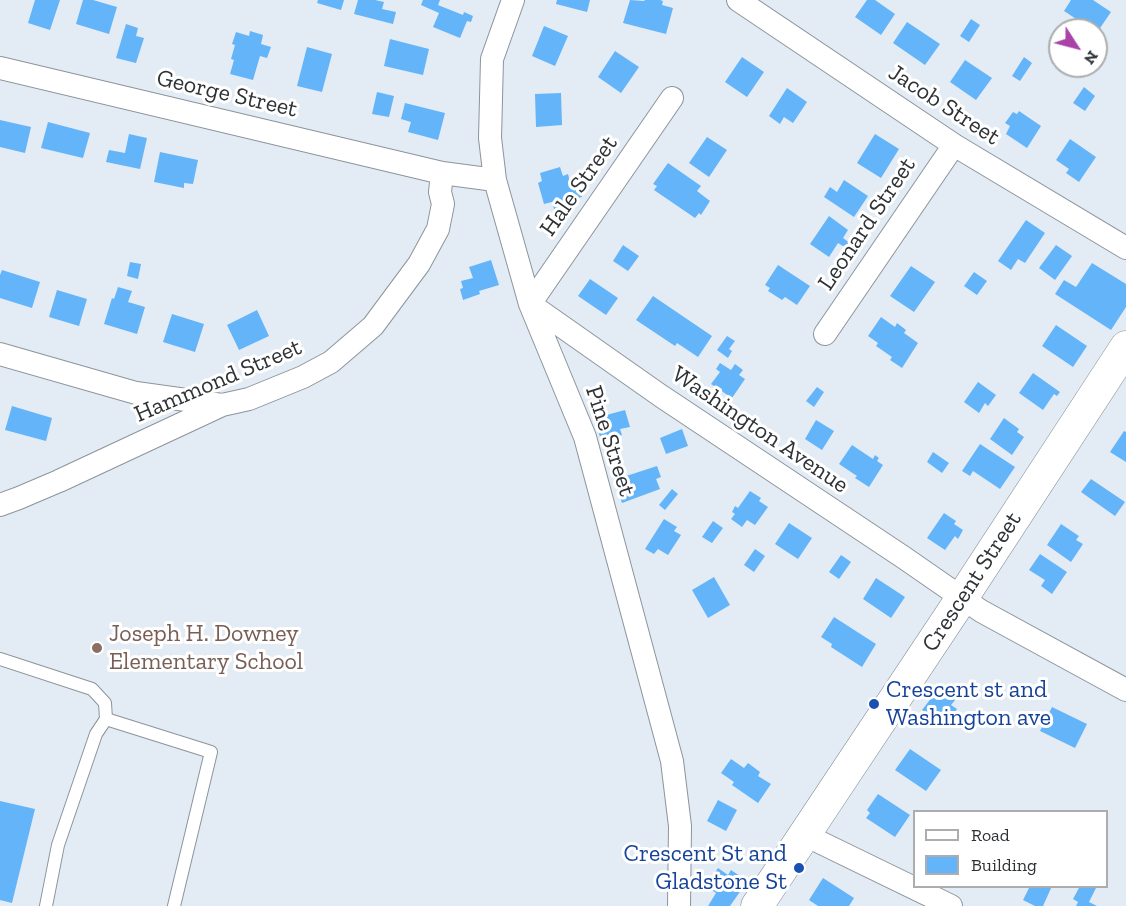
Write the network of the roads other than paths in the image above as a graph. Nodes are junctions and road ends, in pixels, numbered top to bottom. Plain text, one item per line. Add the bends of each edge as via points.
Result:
1 (513, 0) edge
2 (738, 0) edge
3 (0, 68) edge
4 (672, 98) dead end
5 (954, 145) junction
6 (442, 173) junction
7 (495, 180) junction
8 (1126, 248) edge
9 (530, 304) junction
10 (825, 334) dead end
11 (1126, 347) edge
12 (0, 354) edge
13 (222, 405) junction
14 (0, 504) edge
15 (962, 598) junction
16 (0, 659) edge
17 (1126, 690) edge
18 (106, 719) junction
19 (804, 835) junction
20 (913, 888) edge
21 (914, 888) edge
22 (46, 906) edge
23 (174, 906) edge
24 (679, 906) edge
25 (757, 906) edge
26 (951, 906) edge

1 - 7 street, Pine Street via 492,59 490,138
2 - 5 street, Jacob Street
3 - 6 street, George Street
4 - 9 street, Hale Street
5 - 8 street, Jacob Street
5 - 10 street, Leonard Street
6 - 7 street
6 - 13 street, Hammond Street via 443,204 438,230 419,264 373,326 331,362 303,378
7 - 9 street, Pine Street
9 - 15 street, Washington Avenue
9 - 24 street, Pine Street via 585,437 672,761 680,826
11 - 15 main road, Crescent Street
12 - 13 street via 136,393
13 - 14 street, Hammond Street via 59,481
15 - 17 street, Washington Avenue
15 - 19 main road, Crescent Street
16 - 18 lane via 92,689 105,704
18 - 22 lane via 96,734 58,845
18 - 23 lane via 211,752
19 - 20 street
19 - 25 main road, Crescent Street
21 - 26 street

